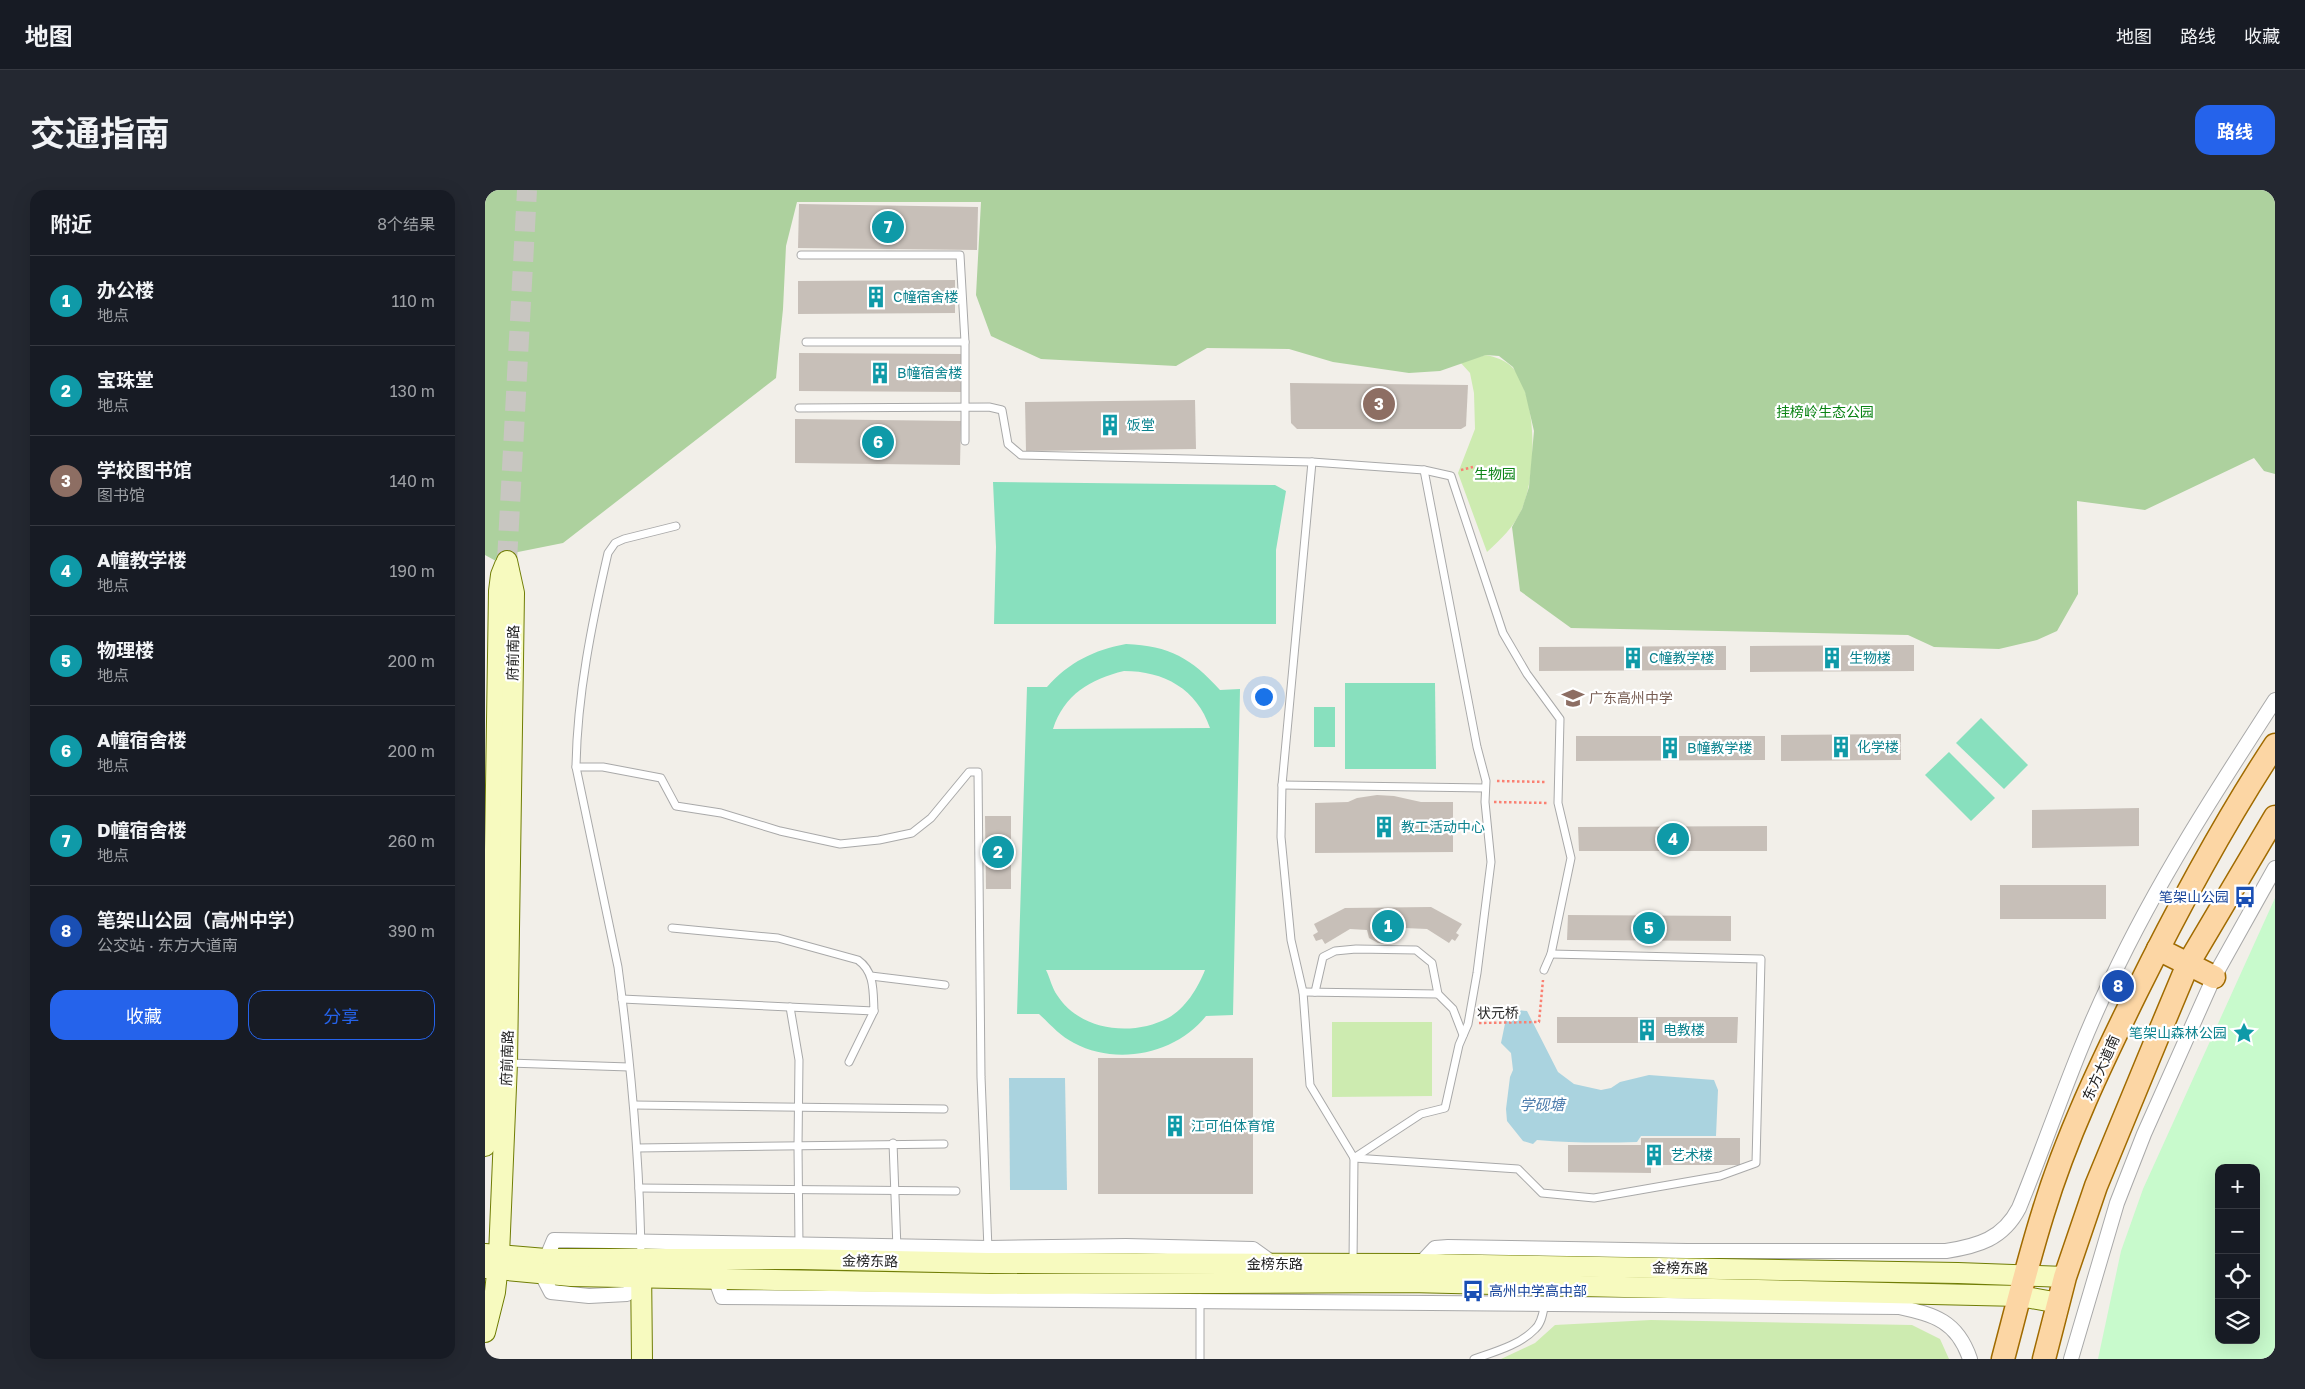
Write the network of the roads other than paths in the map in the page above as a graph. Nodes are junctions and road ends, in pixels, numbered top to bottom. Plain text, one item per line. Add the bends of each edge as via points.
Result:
1 (801, 255) dead end
2 (806, 342) dead end
3 (965, 342) junction
4 (964, 407) junction
5 (799, 408) dead end
6 (965, 441) dead end
7 (1312, 462) junction
8 (1425, 470) junction
9 (676, 526) dead end
10 (2275, 700) edge
11 (2275, 745) edge
12 (576, 767) junction
13 (1486, 784) junction
14 (1282, 785) junction
15 (497, 798) edge
16 (2271, 831) edge
17 (2275, 868) edge
18 (496, 915) edge
19 (673, 928) dead end
20 (2158, 949) junction
21 (1551, 954) junction
22 (2188, 964) junction
23 (1544, 970) road end
24 (871, 976) junction
25 (2214, 977) junction
26 (945, 984) dead end
27 (1303, 992) junction
28 (1315, 992) junction
29 (1438, 994) junction
30 (622, 999) junction
31 (790, 1007) junction
32 (874, 1011) junction
33 (1463, 1035) junction
34 (498, 1062) junction
35 (849, 1062) dead end
36 (629, 1067) junction
37 (634, 1105) junction
38 (799, 1109) junction
39 (944, 1110) dead end
40 (893, 1143) junction
41 (490, 1144) edge
42 (944, 1144) dead end
43 (798, 1146) junction
44 (637, 1148) junction
45 (1354, 1158) junction
46 (639, 1188) junction
47 (798, 1189) junction
48 (895, 1191) junction
49 (955, 1191) dead end
50 (799, 1251) junction
51 (897, 1253) junction
52 (641, 1259) junction
53 (492, 1262) edge
54 (1274, 1264) junction
55 (1420, 1264) junction
56 (543, 1266) junction
57 (1353, 1273) junction
58 (1156, 1274) junction
59 (993, 1275) junction
60 (2065, 1277) junction
61 (1609, 1285) junction
62 (2022, 1285) junction
63 (1201, 1292) junction
64 (2059, 1302) junction
65 (1545, 1303) junction
66 (485, 1332) edge
67 (642, 1359) edge
68 (1200, 1359) edge
69 (1474, 1359) edge
70 (1970, 1359) edge
71 (2003, 1359) edge
72 (2044, 1359) edge
73 (2071, 1359) edge

1 - 3 lane via 960,255
2 - 3 lane
3 - 4 lane
4 - 5 lane
4 - 6 lane
4 - 7 lane via 1002,410 1008,444 1021,456
7 - 8 lane
7 - 14 lane
8 - 13 lane
8 - 21 lane via 1451,476 1503,633 1527,674 1560,719 1558,803 1571,858
9 - 12 lane via 623,539 615,543 608,553 580,710
10 - 55 street via 2186,840 2137,927 2106,990 2019,1208 2012,1222 1993,1237 1972,1247 1946,1251 1448,1247 1435,1248
11 - 20 main road, 东方大道南 via 2242,796
12 - 30 lane
12 - 59 lane via 603,767 661,778 676,806 721,813 780,831 840,844 912,833 931,818 969,772 979,772 981,1077
13 - 14 lane
13 - 33 lane via 1491,862 1477,973
14 - 27 lane via 1281,837 1291,940
15 - 15 street, 府前南路 via 514,593 507,561 499,591
15 - 18 street, 府前南路
16 - 22 main road
17 - 25 street
18 - 34 street, 府前南路
19 - 24 lane via 778,938 858,960 867,966
20 - 22 main road
20 - 62 main road, 东方大道南 via 2095,1076 2043,1211
21 - 23 lane
21 - 45 lane via 1761,959 1756,1163 1720,1176 1595,1198 1542,1193 1518,1169
22 - 25 main road
22 - 60 main road via 2096,1186
24 - 26 lane
24 - 32 lane
25 - 73 street via 2117,1203
27 - 28 lane
27 - 45 lane via 1310,1085
28 - 29 lane
28 - 29 lane via 1323,957 1335,951 1356,948 1416,950 1432,963
29 - 33 lane via 1453,1009
30 - 31 lane
30 - 36 lane
31 - 32 lane
31 - 38 lane via 799,1060
32 - 35 lane
33 - 45 lane via 1445,1108 1421,1114
34 - 36 lane
34 - 41 street, 府前南路
36 - 37 lane
37 - 38 lane
37 - 44 lane
38 - 39 lane
38 - 43 lane
40 - 42 lane
40 - 43 lane
40 - 48 lane
41 - 53 street, 府前南路
43 - 44 lane
43 - 47 lane
44 - 46 lane
45 - 57 lane
46 - 47 lane
46 - 52 lane
47 - 48 lane
47 - 50 lane
48 - 49 lane
48 - 51 lane
50 - 51 street, 金榜东路
50 - 52 street, 金榜东路
51 - 59 street, 金榜东路
52 - 56 street, 金榜东路 via 571,1276
52 - 56 street via 554,1240
52 - 59 street, 金榜东路 via 763,1288 839,1289
52 - 67 street
53 - 56 street, 金榜东路
53 - 66 street, 府前南路
54 - 57 street, 金榜东路
54 - 58 street, 金榜东路
54 - 59 street via 1253,1249 1125,1246
55 - 57 street, 金榜东路
55 - 61 street, 金榜东路
57 - 61 street, 金榜东路
57 - 63 street, 金榜东路
58 - 59 street, 金榜东路
58 - 63 street, 金榜东路
59 - 63 street
60 - 62 street, 金榜东路
60 - 64 main road
61 - 62 street, 金榜东路
61 - 65 street
61 - 70 street via 1899,1307 1936,1316 1956,1330
62 - 64 street, 金榜东路
62 - 71 main road, 东方大道南
63 - 65 street
63 - 68 lane
64 - 72 main road
65 - 69 lane via 1536,1329 1521,1340

